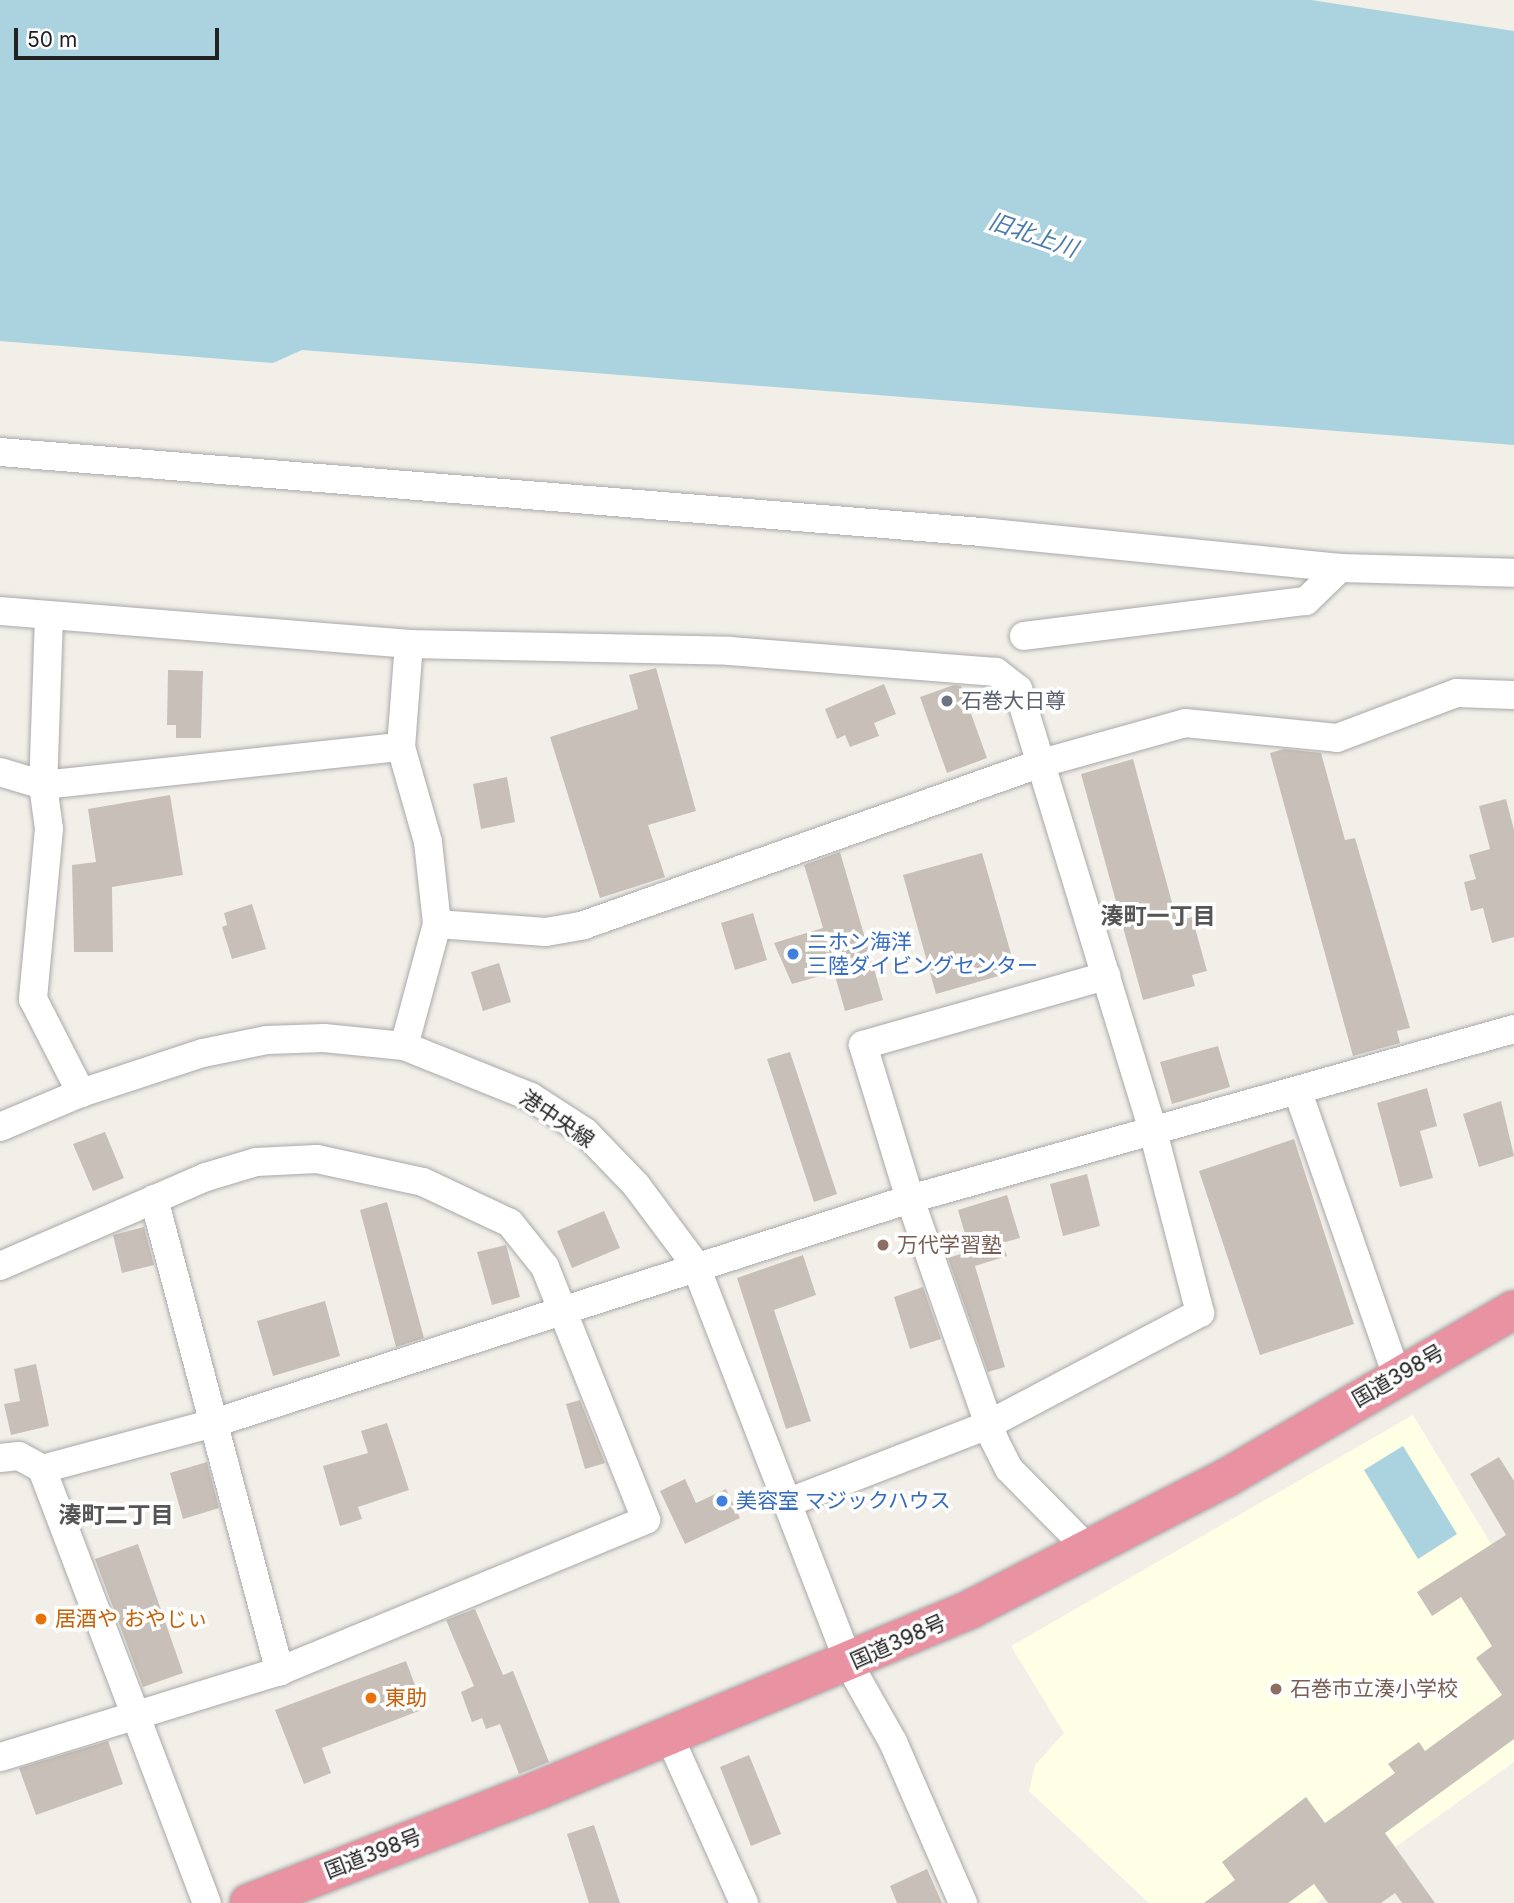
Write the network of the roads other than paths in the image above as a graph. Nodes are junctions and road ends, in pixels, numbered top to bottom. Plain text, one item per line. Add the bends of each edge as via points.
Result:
1 (0, 452) edge
2 (1340, 568) junction
3 (1514, 573) edge
4 (0, 611) edge
5 (49, 617) junction
6 (1024, 636) dead end
7 (409, 644) junction
8 (1514, 695) edge
9 (401, 747) junction
10 (1042, 762) junction
11 (0, 772) edge
12 (43, 785) junction
13 (437, 924) junction
14 (1106, 976) junction
15 (1514, 1029) edge
16 (404, 1046) junction
17 (1298, 1092) junction
18 (81, 1093) junction
19 (0, 1127) edge
20 (1153, 1131) junction
21 (154, 1199) junction
22 (910, 1199) junction
23 (695, 1264) junction
24 (0, 1265) edge
25 (563, 1307) junction
26 (1514, 1310) edge
27 (1397, 1376) junction
28 (217, 1422) junction
29 (988, 1424) junction
30 (0, 1458) edge
31 (41, 1469) junction
32 (787, 1503) junction
33 (1088, 1550) junction
34 (849, 1664) junction
35 (280, 1671) junction
36 (136, 1718) junction
37 (669, 1736) junction
38 (0, 1756) edge
39 (207, 1903) edge
40 (248, 1903) edge
41 (744, 1903) edge
42 (963, 1903) edge

1 - 2 street via 981,532
2 - 3 street
2 - 6 street via 1306,601
4 - 5 street
5 - 7 street
5 - 12 street
7 - 9 street
7 - 10 street via 730,651 996,672 1018,689
8 - 10 street via 1457,693 1337,738 1185,723
9 - 12 street
9 - 13 street via 428,842
10 - 13 street via 584,925 546,932
10 - 14 street
11 - 12 street
12 - 18 street via 49,829 33,999
13 - 16 street
14 - 20 street
14 - 22 street via 863,1045
15 - 17 street
16 - 18 street, 港中央線 via 267,1040 203,1053
16 - 23 street, 港中央線 via 531,1097 584,1132 636,1185
17 - 20 street
17 - 27 street
18 - 19 street, 港中央線
20 - 22 street
20 - 29 street via 1200,1312
21 - 24 street
21 - 25 street via 256,1162 317,1159 422,1182 510,1223 545,1267
21 - 28 street
22 - 23 street
22 - 29 street
23 - 25 street
23 - 32 street, 港中央線
25 - 28 street
25 - 35 street via 646,1520
26 - 27 highway, 国道398号
27 - 33 highway, 国道398号 via 1226,1478
28 - 31 street
28 - 35 street
29 - 32 street
29 - 33 street via 1009,1469
30 - 31 street via 19,1456
31 - 36 street
32 - 34 street, 港中央線
33 - 34 highway, 国道398号
34 - 37 highway, 国道398号
34 - 42 street, 港中央線 via 893,1742
35 - 36 street
36 - 38 street
36 - 39 street
37 - 40 highway, 国道398号
37 - 41 street

